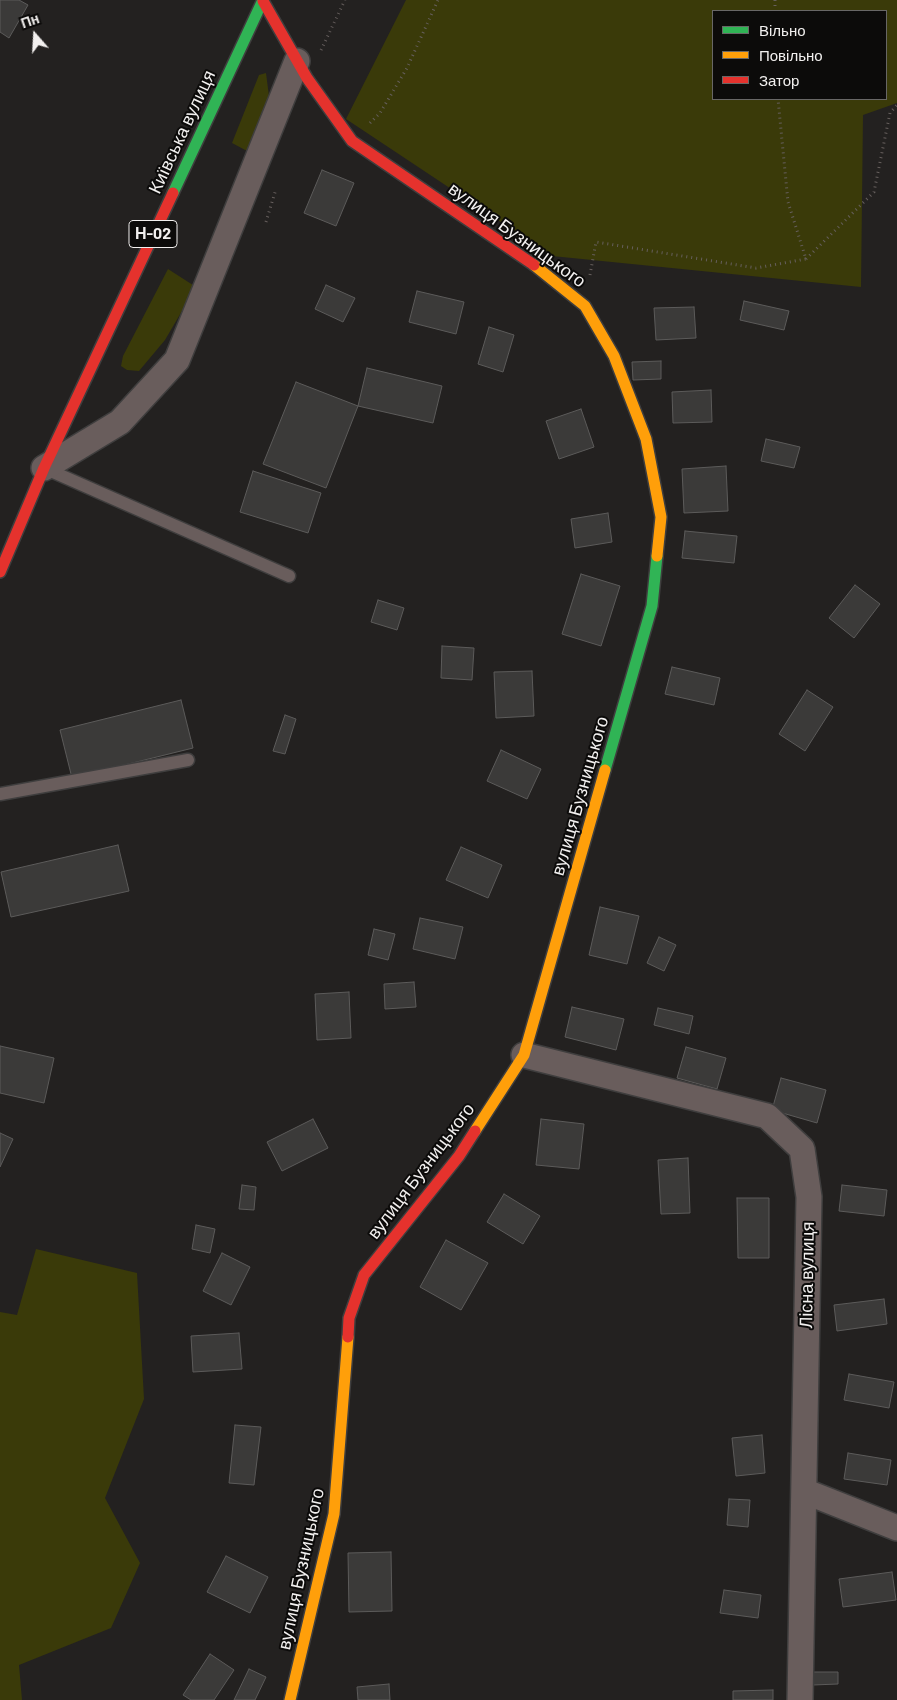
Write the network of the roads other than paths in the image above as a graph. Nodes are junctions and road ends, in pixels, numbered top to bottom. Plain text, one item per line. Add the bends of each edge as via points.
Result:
1 (263, 0) edge
2 (297, 61) junction
3 (44, 468) junction
4 (0, 572) edge
5 (289, 576) dead end
6 (188, 760) dead end
7 (0, 794) edge
8 (524, 1054) junction
9 (804, 1491) junction
10 (897, 1528) edge
11 (290, 1700) edge
12 (800, 1700) edge

1 - 2 street, вулиця Бузницького
1 - 3 street, Київська вулиця / Н-02
2 - 3 street via 177,360 120,422
2 - 8 street, вулиця Бузницького via 352,141 546,273 585,306 614,356 646,439 661,517 652,606
3 - 4 street, Н-02
3 - 5 lane
6 - 7 lane
8 - 9 street, Лісна вулиця via 767,1116 802,1149 809,1198
8 - 11 street, вулиця Бузницького via 459,1156 364,1275 349,1318 334,1514
9 - 10 street
9 - 12 street, Лісна вулиця

